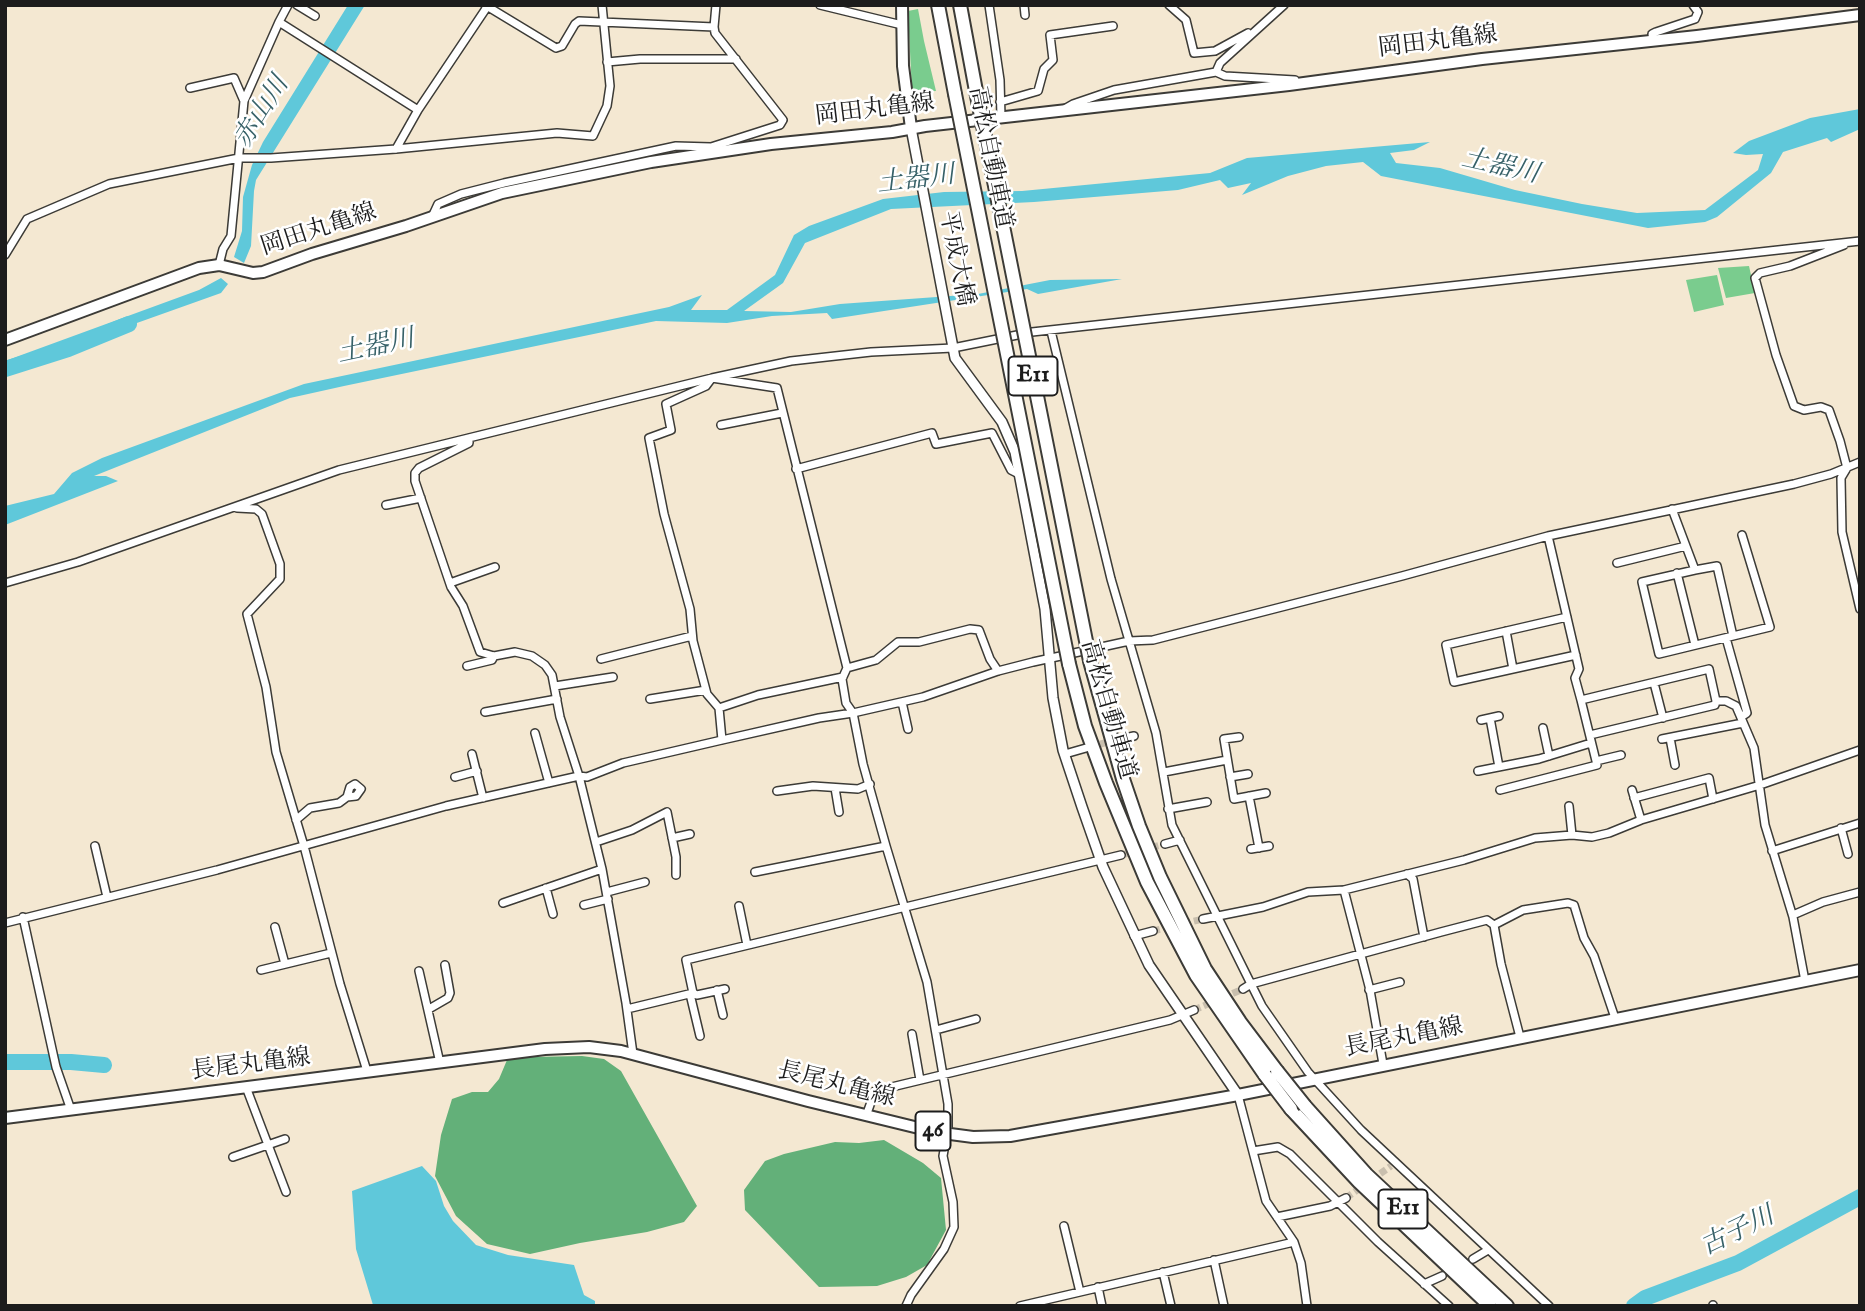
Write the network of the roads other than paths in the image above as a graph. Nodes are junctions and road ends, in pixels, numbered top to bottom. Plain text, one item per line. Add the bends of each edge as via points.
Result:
1 (288, 5) edge
2 (297, 5) edge
3 (602, 5) edge
4 (716, 5) edge
5 (820, 5) edge
6 (902, 5) edge
7 (938, 5) edge
8 (960, 5) edge
9 (989, 5) edge
10 (1024, 5) edge
11 (1169, 5) edge
12 (1283, 5) edge
13 (1693, 5) edge
14 (486, 6) edge
15 (1025, 15) dead end
16 (315, 16) dead end
17 (1860, 16) edge
18 (603, 21) junction
19 (279, 22) junction
20 (902, 25) junction
21 (1113, 26) dead end
22 (714, 27) junction
23 (1258, 27) junction
24 (1653, 40) junction
25 (736, 60) junction
26 (607, 61) junction
27 (1216, 72) junction
28 (1312, 81) junction
29 (190, 88) dead end
30 (244, 102) junction
31 (1000, 102) junction
32 (418, 110) junction
33 (1062, 111) junction
34 (1001, 117) junction
35 (911, 128) junction
36 (396, 149) junction
37 (711, 150) junction
38 (239, 158) junction
39 (1858, 241) edge
40 (5, 255) edge
41 (219, 265) junction
42 (1051, 331) junction
43 (5, 340) edge
44 (952, 344) junction
45 (712, 378) junction
46 (782, 413) junction
47 (721, 425) dead end
48 (469, 438) junction
49 (1860, 463) edge
50 (1847, 468) junction
51 (796, 469) junction
52 (1019, 474) junction
53 (421, 498) junction
54 (386, 505) dead end
55 (233, 508) junction
56 (1672, 509) junction
57 (1741, 535) dead end
58 (1548, 536) junction
59 (1686, 546) junction
60 (1617, 563) dead end
61 (495, 567) dead end
62 (1695, 569) junction
63 (1677, 573) junction
64 (5, 583) edge
65 (450, 583) junction
66 (1860, 610) edge
67 (1567, 617) junction
68 (1506, 631) junction
69 (692, 636) junction
70 (1730, 637) junction
71 (1129, 642) junction
72 (1695, 645) junction
73 (1576, 655) junction
74 (494, 656) junction
75 (601, 659) dead end
76 (1051, 660) junction
77 (467, 666) dead end
78 (847, 668) junction
79 (1513, 669) junction
80 (998, 671) junction
81 (613, 677) dead end
82 (843, 677) junction
83 (1654, 683) junction
84 (555, 686) junction
85 (706, 690) junction
86 (557, 699) junction
87 (650, 699) dead end
88 (1581, 700) junction
89 (1716, 701) junction
90 (902, 702) junction
91 (719, 708) junction
92 (485, 712) dead end
93 (853, 713) junction
94 (1663, 718) junction
95 (1481, 720) dead end
96 (1742, 720) junction
97 (1543, 728) dead end
98 (908, 729) dead end
99 (535, 733) dead end
100 (1134, 736) dead end
101 (1239, 737) dead end
102 (1120, 739) tunnel mouth
103 (1590, 739) junction
104 (722, 740) junction
105 (1086, 748) tunnel mouth
106 (1860, 750) edge
107 (472, 754) dead end
108 (1065, 754) junction
109 (1620, 755) dead end
110 (1549, 756) junction
111 (1227, 760) junction
112 (1596, 761) junction
113 (1675, 765) dead end
114 (1499, 767) junction
115 (477, 771) junction
116 (1478, 771) dead end
117 (1164, 772) junction
118 (1248, 774) dead end
119 (579, 776) junction
120 (455, 777) dead end
121 (1230, 777) junction
122 (549, 783) junction
123 (870, 784) junction
124 (1760, 785) junction
125 (835, 788) junction
126 (1500, 790) dead end
127 (777, 791) dead end
128 (1266, 793) dead end
129 (1249, 796) junction
130 (347, 797) dead end
131 (484, 798) junction
132 (1713, 799) junction
133 (1207, 802) dead end
134 (1569, 806) dead end
135 (1168, 809) junction
136 (838, 812) dead end
137 (296, 820) junction
138 (1641, 820) junction
139 (1860, 823) edge
140 (1841, 828) junction
141 (690, 834) dead end
142 (1572, 835) junction
143 (672, 838) junction
144 (1180, 840) junction
145 (596, 842) junction
146 (1165, 844) tunnel mouth
147 (95, 846) dead end
148 (304, 846) junction
149 (886, 846) junction
150 (1269, 846) dead end
151 (1259, 848) junction
152 (1251, 849) dead end
153 (1772, 851) junction
154 (1848, 853) dead end
155 (1121, 855) tunnel mouth
156 (1101, 861) junction
157 (602, 869) junction
158 (755, 872) dead end
159 (1407, 874) junction
160 (676, 875) dead end
161 (645, 882) dead end
162 (546, 888) junction
163 (1344, 890) junction
164 (1860, 892) edge
165 (607, 895) junction
166 (107, 897) junction
167 (503, 903) dead end
168 (584, 905) dead end
169 (739, 906) dead end
170 (904, 908) junction
171 (553, 914) dead end
172 (1217, 915) junction
173 (1793, 915) junction
174 (23, 918) junction
175 (1203, 919) tunnel mouth
176 (5, 923) edge
177 (1494, 925) junction
178 (275, 927) dead end
179 (1153, 931) tunnel mouth
180 (1134, 936) junction
181 (1424, 937) junction
182 (747, 945) junction
183 (331, 953) junction
184 (1362, 956) junction
185 (285, 964) junction
186 (445, 965) dead end
187 (261, 970) dead end
188 (1860, 970) edge
189 (419, 971) dead end
190 (1805, 981) junction
191 (1400, 982) dead end
192 (1247, 987) junction
193 (1370, 990) junction
194 (692, 993) junction
195 (429, 1009) junction
196 (627, 1009) junction
197 (1194, 1010) tunnel mouth
198 (723, 1015) dead end
199 (1182, 1016) junction
200 (1615, 1018) junction
201 (976, 1019) dead end
202 (936, 1030) junction
203 (912, 1034) dead end
204 (700, 1036) dead end
205 (1520, 1037) junction
206 (633, 1054) junction
207 (440, 1063) junction
208 (1383, 1064) junction
209 (367, 1072) junction
210 (1271, 1073) junction
211 (943, 1074) junction
212 (1314, 1079) junction
213 (920, 1080) junction
214 (246, 1087) junction
215 (1238, 1095) junction
216 (71, 1110) junction
217 (866, 1116) junction
218 (5, 1118) edge
219 (945, 1134) junction
220 (285, 1139) dead end
221 (269, 1144) junction
222 (1253, 1151) junction
223 (233, 1157) dead end
224 (286, 1192) dead end
225 (1342, 1200) junction
226 (1277, 1217) junction
227 (1064, 1226) dead end
228 (1294, 1242) junction
229 (1488, 1250) junction
230 (1473, 1259) dead end
231 (1214, 1260) junction
232 (1163, 1272) junction
233 (1442, 1276) dead end
234 (1424, 1284) junction
235 (1098, 1287) junction
236 (1080, 1292) junction
237 (1441, 1298) junction
238 (905, 1306) edge
239 (1020, 1306) edge
240 (1102, 1306) edge
241 (1171, 1306) edge
242 (1224, 1306) edge
243 (1307, 1306) edge
244 (1432, 1306) edge
245 (1449, 1306) edge
246 (1490, 1306) edge
247 (1507, 1306) edge
248 (1549, 1306) edge

1 - 19 street
2 - 16 street
3 - 18 street
4 - 22 street
5 - 20 street
6 - 20 main road
7 - 210 highway, 高松自動車道 / E11, bridge via 1069,664 1086,726 1147,882 1195,975
8 - 210 highway, 高松自動車道 / E11, bridge via 1090,661 1127,791 1160,877 1206,969
9 - 31 street
10 - 15 street
11 - 23 street via 1186,20 1194,53 1216,51
12 - 23 street
13 - 24 street via 1698,12 1695,19 1652,34
14 - 18 street via 556,48 579,21
14 - 32 street
17 - 24 main road, 岡田丸亀線
18 - 22 street
18 - 26 street
19 - 30 street
19 - 32 street
20 - 35 main road
21 - 31 street via 1050,35 1053,60 1044,69 1038,91
22 - 25 street
23 - 27 street
24 - 28 main road, 岡田丸亀線
25 - 26 street
25 - 37 street via 782,120 780,125
26 - 36 street via 609,97 593,136 557,133
27 - 28 street
27 - 33 street via 1114,90
28 - 33 main road, 岡田丸亀線
29 - 30 street via 234,78
30 - 38 street
31 - 34 street
32 - 36 street
33 - 34 main road, 岡田丸亀線
34 - 35 main road, 岡田丸亀線
35 - 37 main road, 岡田丸亀線
35 - 44 street, 平成大橋
36 - 38 street
37 - 41 main road, 岡田丸亀線 via 502,193 263,272
38 - 40 street via 109,184 27,219
38 - 41 street via 231,236
39 - 42 street
39 - 50 street via 1755,278 1794,406 1829,411
41 - 43 main road, 岡田丸亀線 via 181,274
42 - 44 street
42 - 71 street
44 - 45 street via 791,361
44 - 52 street, 平成大橋 via 955,358 1002,422
45 - 46 street via 776,388
45 - 48 street
45 - 69 street via 706,386 666,404 671,430 649,438 664,514 691,608
46 - 47 street
46 - 51 street
48 - 53 street via 469,443 415,473
48 - 55 street via 339,470
49 - 50 street
50 - 56 street
50 - 66 street via 1841,478 1842,532
51 - 52 street via 932,433 936,444 992,433 1011,470
51 - 78 street
52 - 76 street, 平成大橋
53 - 54 street
53 - 65 street
55 - 64 street
55 - 137 street via 256,509 262,514 280,564 280,579 247,614 266,687 276,752
56 - 58 street
56 - 59 street
57 - 70 street via 1770,627
58 - 67 street
58 - 71 street via 1260,613
59 - 60 street
59 - 62 street
61 - 65 street
62 - 63 street
62 - 70 street via 1717,566
63 - 72 street
63 - 72 street via 1642,582 1659,654
65 - 74 street via 480,652
67 - 68 street
67 - 73 street
68 - 79 street
68 - 79 street via 1446,645 1454,682
69 - 75 street
69 - 85 street
70 - 72 street
70 - 96 street via 1747,713
71 - 76 street
71 - 117 street
73 - 79 street
73 - 88 street via 1579,669 1575,678
74 - 77 street
74 - 84 street via 515,652 532,656 545,665
76 - 80 street
76 - 108 street, 平成大橋 via 1053,698
78 - 80 street via 876,660 898,642 919,642 970,629 978,631
78 - 82 street
80 - 90 street
81 - 84 street
82 - 91 street
82 - 93 street via 846,703
83 - 88 street
83 - 89 street via 1709,669
83 - 94 street
84 - 86 street
85 - 87 street
85 - 91 street
86 - 92 street
86 - 119 street
88 - 103 street
89 - 94 street via 1715,705
89 - 96 street via 1736,706
90 - 93 street
90 - 98 street
91 - 104 street
93 - 104 street
93 - 123 street
94 - 103 street
95 - 114 street via 1495,717
96 - 113 street via 1710,734 1666,738
96 - 124 street via 1754,748
97 - 110 street
99 - 122 street
100 - 102 street
101 - 111 street via 1224,739
103 - 110 street
103 - 112 street
104 - 119 street
105 - 108 street
106 - 124 street
107 - 115 street
108 - 156 street, 平成大橋
109 - 112 street
110 - 114 street
111 - 117 street
111 - 121 street
112 - 126 street via 1597,765
114 - 116 street
115 - 120 street
115 - 131 street
117 - 135 street
118 - 121 street
119 - 122 street
119 - 145 street
121 - 129 street via 1234,799
122 - 131 street
123 - 125 street via 858,789
123 - 149 street
124 - 132 street
124 - 153 street
125 - 127 street
125 - 136 street
128 - 129 street
129 - 151 street
130 - 137 street via 340,803 310,808
131 - 148 street
132 - 138 street
132 - 138 street via 1709,778 1633,794
133 - 135 street
134 - 142 street
135 - 144 street
137 - 148 street
138 - 142 street via 1592,837
139 - 140 street
140 - 153 street
140 - 154 street
141 - 143 street
142 - 159 street via 1535,838
143 - 145 street via 667,812
143 - 160 street
144 - 146 street
144 - 172 street
145 - 157 street
147 - 166 street
148 - 166 street
148 - 183 street
149 - 158 street
149 - 170 street
150 - 151 street
151 - 152 street
153 - 173 street
155 - 156 street
156 - 170 street
156 - 180 street, 平成大橋
157 - 162 street
157 - 165 street
159 - 163 street
159 - 181 street via 1413,879
161 - 165 street
162 - 167 street
162 - 171 street
163 - 172 street via 1308,892 1263,907
163 - 184 street
164 - 173 street
165 - 168 street
165 - 196 street
166 - 174 street
169 - 182 street
170 - 182 street
170 - 202 street
172 - 175 street
172 - 192 street
173 - 190 street
174 - 176 street
174 - 216 street via 56,1067
177 - 181 street via 1487,920
177 - 200 street via 1523,910 1574,905
177 - 205 street
178 - 185 street
179 - 180 street
180 - 199 street, 平成大橋
181 - 184 street
182 - 194 street via 686,960
183 - 185 street
183 - 209 street
184 - 192 street
184 - 193 street
185 - 187 street
186 - 195 street via 450,993
188 - 190 main road, 長尾丸亀線 / 46
189 - 195 street
190 - 200 main road, 長尾丸亀線 / 46
191 - 193 street
192 - 212 street
193 - 208 street
194 - 196 street
194 - 198 street via 721,990
194 - 204 street
195 - 207 street
196 - 206 street
197 - 199 street
199 - 211 street
199 - 215 street, 平成大橋
200 - 205 main road, 長尾丸亀線 / 46
201 - 202 street
202 - 211 street
203 - 213 street
205 - 208 main road, 長尾丸亀線 / 46
206 - 207 main road, 長尾丸亀線 / 46 via 589,1047 545,1049
206 - 217 main road, 長尾丸亀線 / 46
207 - 209 main road, 長尾丸亀線 / 46
208 - 212 main road, 長尾丸亀線 / 46
209 - 214 main road, 長尾丸亀線 / 46
210 - 246 highway, 高松自動車道 / E11, bridge via 1291,1109 1359,1182
210 - 247 highway, 高松自動車道 / E11, bridge via 1367,1175
211 - 213 street
211 - 219 street via 948,1104
212 - 215 main road, 長尾丸亀線 / 46
212 - 229 street via 1392,1164
213 - 217 street via 875,1091
214 - 216 main road, 長尾丸亀線 / 46
214 - 221 street
215 - 219 main road, 長尾丸亀線 / 46 via 1010,1136
215 - 222 street
216 - 218 main road, 長尾丸亀線 / 46
217 - 219 main road, 長尾丸亀線 / 46
219 - 238 street via 943,1156 954,1227 944,1250
220 - 221 street
221 - 223 street
221 - 224 street
222 - 225 street via 1284,1150
222 - 226 street via 1261,1189
225 - 226 street
225 - 234 street
226 - 228 street
227 - 236 street
228 - 231 street
228 - 243 street
229 - 230 street
229 - 248 street
231 - 232 street
231 - 242 street
232 - 235 street
232 - 241 street
233 - 234 street
234 - 237 street
235 - 236 street
235 - 240 street
236 - 239 street
237 - 244 street
237 - 245 street

